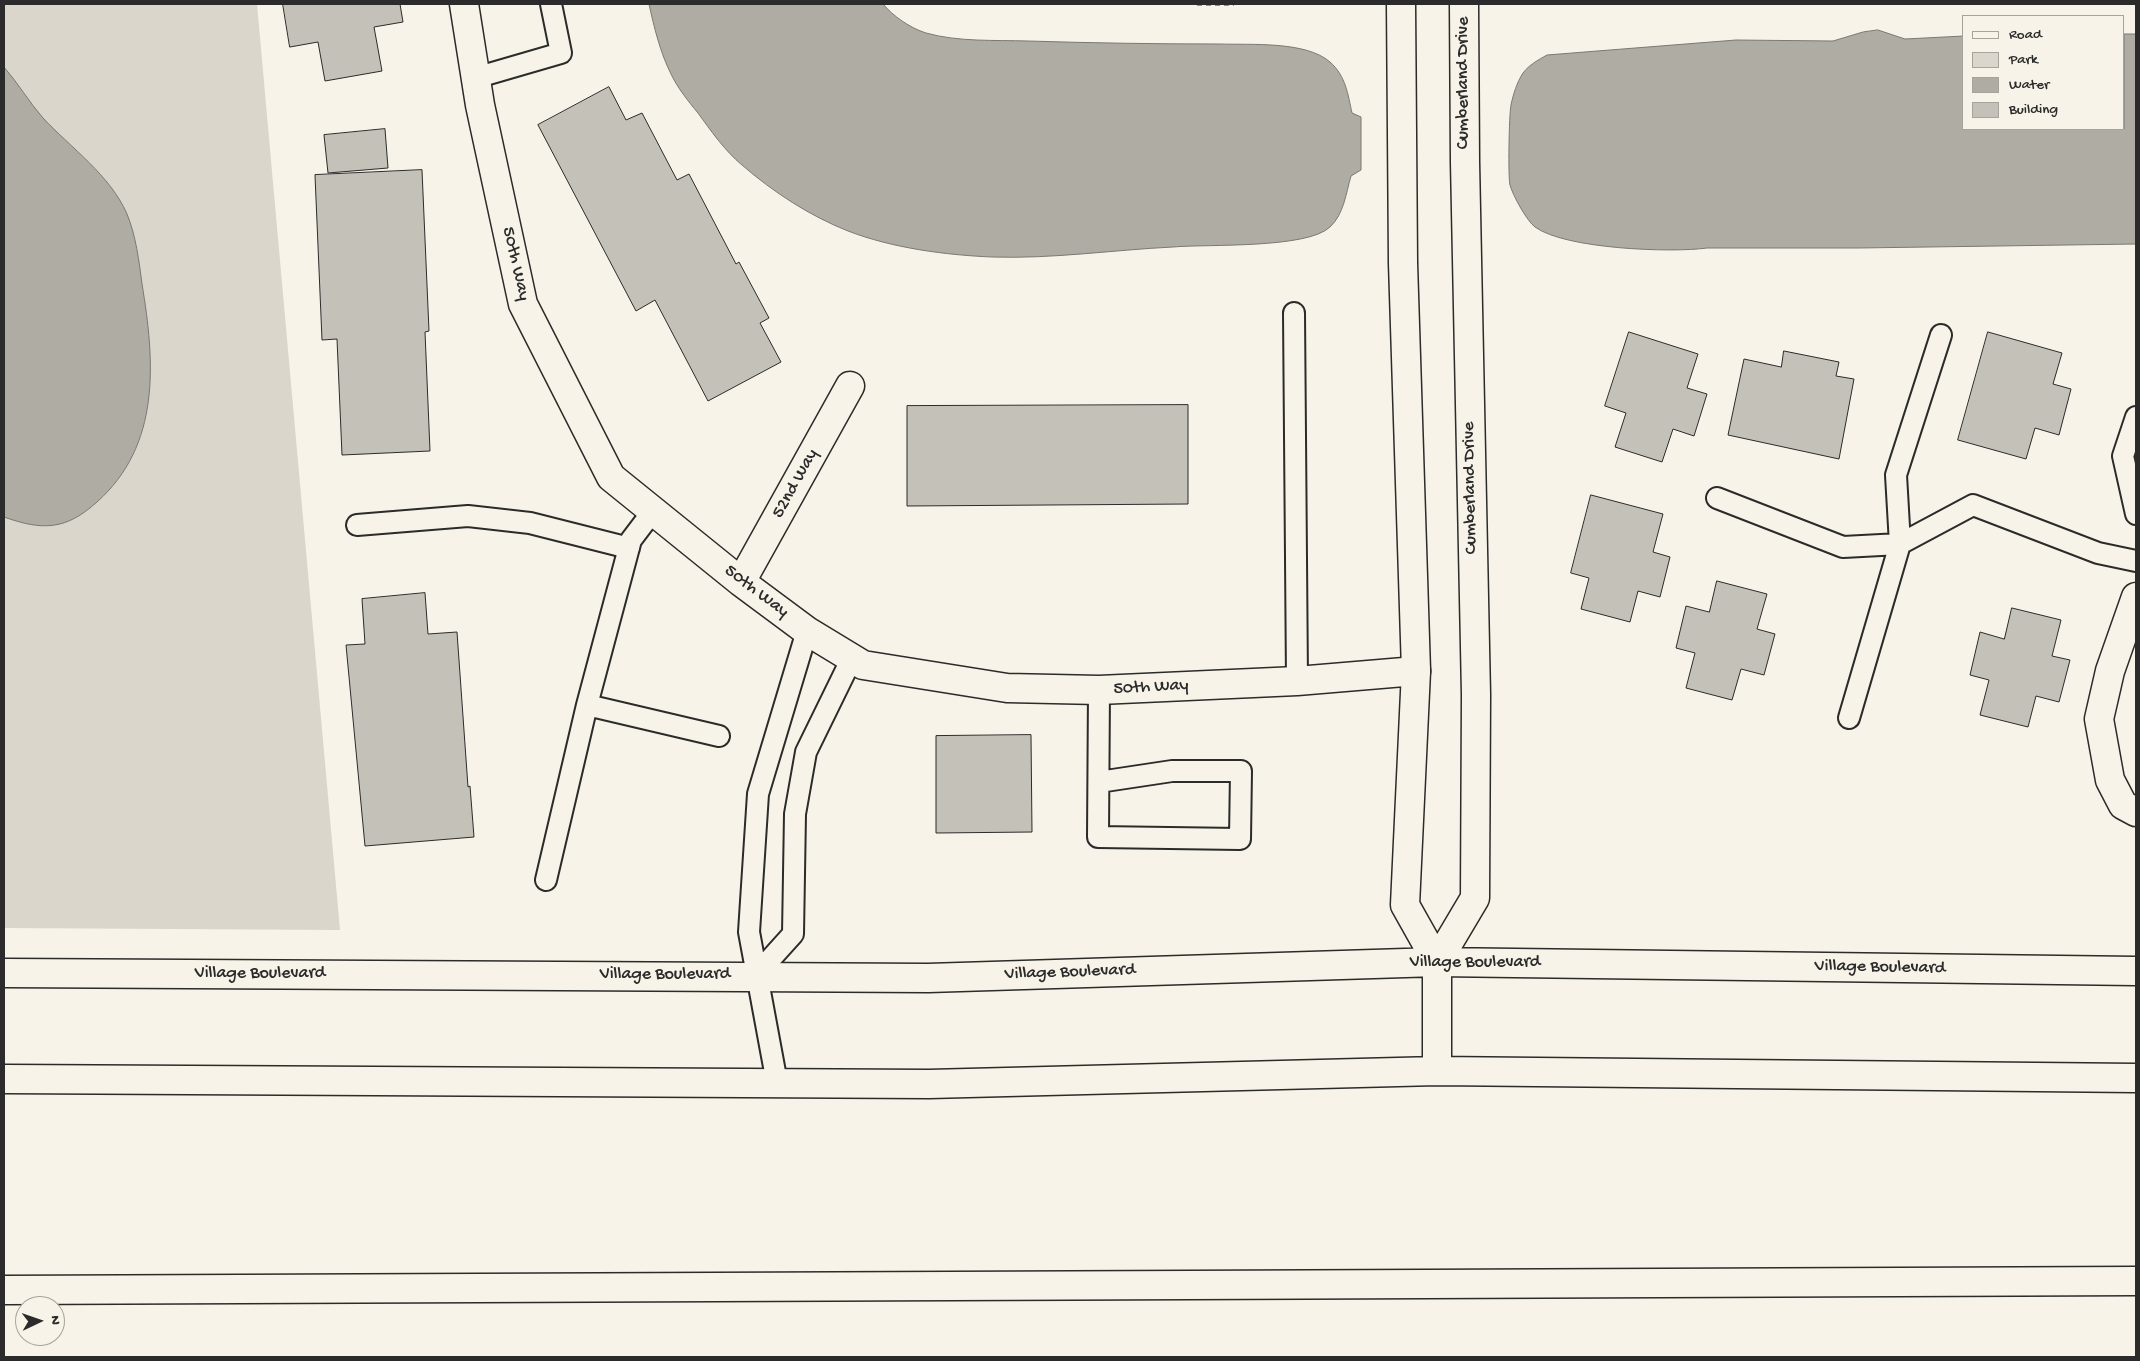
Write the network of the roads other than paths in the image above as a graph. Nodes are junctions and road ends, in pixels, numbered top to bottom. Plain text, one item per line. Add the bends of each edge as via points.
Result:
1 (464, 4) edge
2 (550, 4) edge
3 (1401, 4) edge
4 (1464, 4) edge
5 (475, 78) junction
6 (1294, 313) dead end
7 (1941, 335) dead end
8 (850, 386) dead end
9 (2136, 418) edge
10 (1717, 498) dead end
11 (653, 511) junction
12 (2136, 514) edge
13 (357, 525) dead end
14 (1900, 544) junction
15 (629, 548) junction
16 (2136, 561) edge
17 (741, 582) junction
18 (2136, 597) edge
19 (807, 631) junction
20 (852, 658) junction
21 (1416, 671) junction
22 (1297, 681) junction
23 (1099, 690) junction
24 (587, 705) junction
25 (1849, 718) dead end
26 (719, 736) dead end
27 (1099, 782) junction
28 (2136, 812) edge
29 (546, 880) dead end
30 (1437, 962) junction
31 (2136, 971) edge
32 (4, 973) edge
33 (756, 975) junction
34 (1437, 1071) junction
35 (2136, 1078) edge
36 (4, 1079) edge
37 (777, 1083) junction
38 (2136, 1281) edge
39 (4, 1290) edge

1 - 5 main road, 50th Way
2 - 5 lane via 561,53
3 - 21 main road via 1403,263
4 - 30 main road, Cumberland Drive via 1476,695 1475,898
5 - 11 main road, 50th Way via 523,304 611,477
6 - 22 lane
7 - 14 lane via 1896,475
8 - 17 main road, 52nd Way
9 - 12 lane via 2123,456
10 - 14 lane via 1843,547
11 - 15 lane via 631,540
11 - 17 main road, 50th Way
13 - 15 lane via 468,516 530,523
14 - 16 lane via 1972,505 2098,553
14 - 25 lane
15 - 24 lane
17 - 19 main road, 50th Way
18 - 28 main road via 2110,672 2099,719 2110,780 2123,805
19 - 20 main road, 50th Way
19 - 33 lane via 758,794 749,932
20 - 23 main road, 50th Way via 863,665 1007,688
20 - 33 lane via 806,752 795,814 793,934
21 - 22 main road, 50th Way
21 - 30 main road via 1405,905
22 - 23 main road, 50th Way
23 - 27 lane
24 - 26 lane
24 - 29 lane
27 - 27 lane via 1098,837 1240,839 1241,771 1172,771
30 - 31 main road, Village Boulevard
30 - 33 main road, Village Boulevard via 928,978
30 - 34 main road
32 - 33 main road, Village Boulevard
33 - 37 lane
34 - 35 main road
34 - 37 main road via 929,1084
36 - 37 main road
38 - 39 main road

